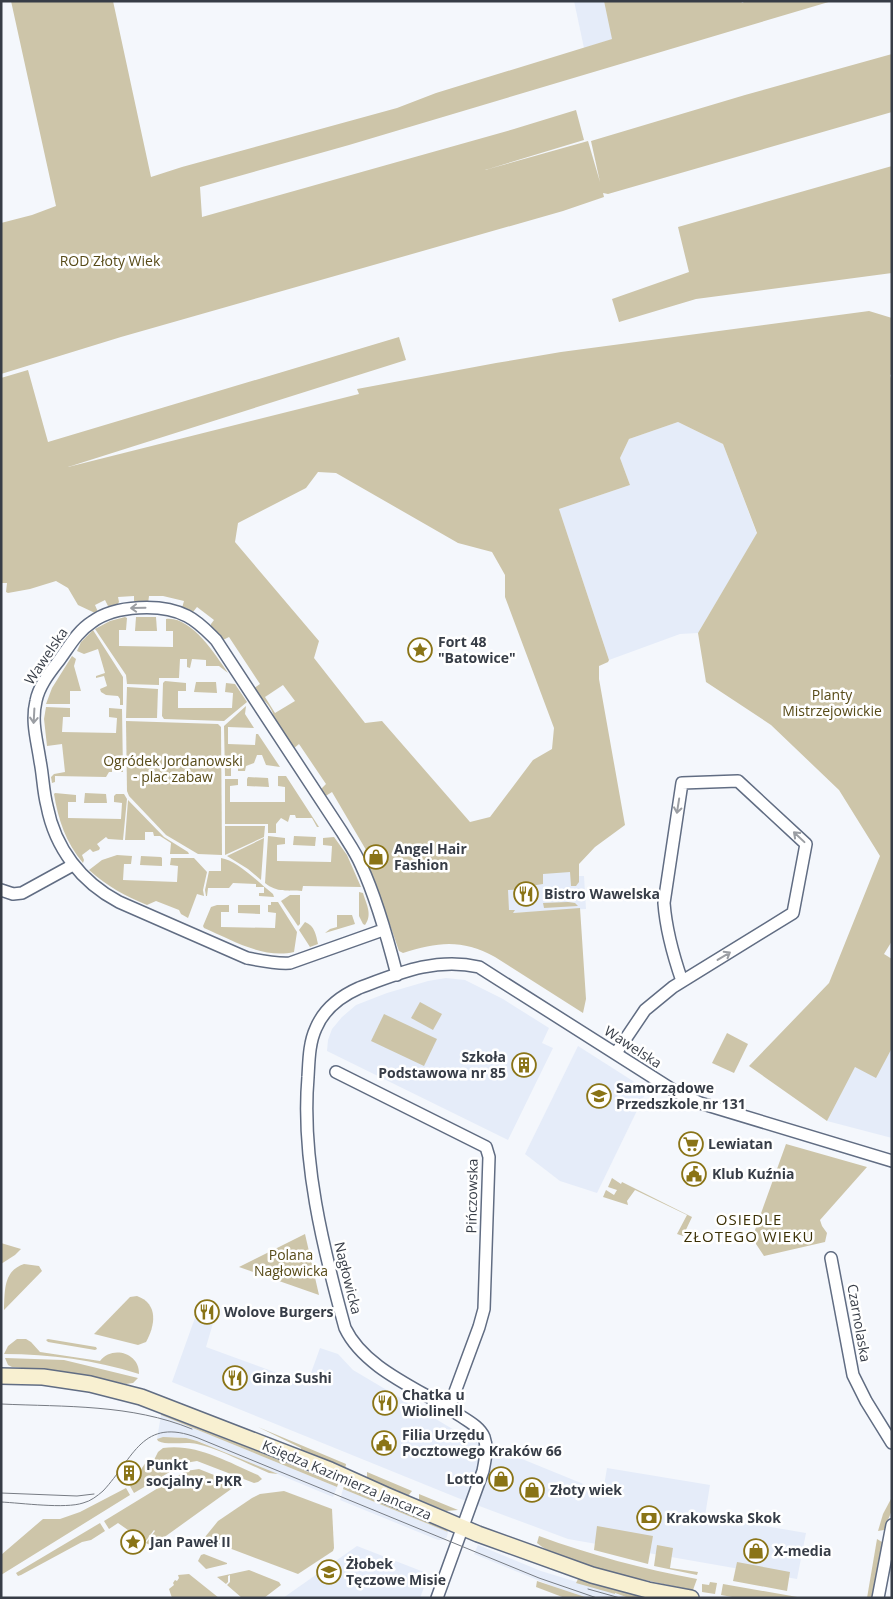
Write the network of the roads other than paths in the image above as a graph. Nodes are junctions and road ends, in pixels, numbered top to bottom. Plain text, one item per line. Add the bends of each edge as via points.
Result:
1 (73, 865) junction
2 (1, 890) edge
3 (384, 930) junction
4 (397, 975) junction
5 (682, 982) junction
6 (363, 986) joint
7 (616, 1053) junction
8 (336, 1072) dead end
9 (892, 1160) edge
10 (831, 1258) dead end
11 (1, 1376) edge
12 (449, 1408) junction
13 (892, 1442) edge
14 (892, 1525) edge
15 (463, 1528) junction
16 (437, 1598) edge
17 (691, 1598) edge
18 (878, 1598) edge

1 - 2 street via 26,892 18,894
1 - 3 street, Wawelska via 104,894 247,958 290,963
3 -> 1 street, Wawelska via 361,863 216,640 186,616 165,610 127,609 100,617 82,630 48,675 36,700 34,726 51,824
3 - 4 street, Wawelska
4 - 6 street, Wawelska
4 - 7 street, Wawelska via 446,963 479,967
5 -> 5 street via 793,914 806,844 738,781 682,783 664,903 672,951
5 - 7 street via 645,1010
6 - 12 street, Nagłowicka via 343,996 328,1009 311,1040 306,1116 324,1241 350,1338 363,1354 377,1364
7 - 9 street, Wawelska via 676,1092 700,1103
8 - 12 street, Pińczowska via 486,1146 484,1308
10 - 13 street, Czarnolaska via 853,1375
11 - 15 street, Księdza Kazimierza Jancarza via 43,1377 90,1384 141,1397 330,1470
12 - 15 street, Nagłowicka via 481,1431 485,1440 483,1471
14 - 18 street
15 - 16 street, Nagłowicka
15 - 17 street, Księdza Kazimierza Jancarza via 592,1575

